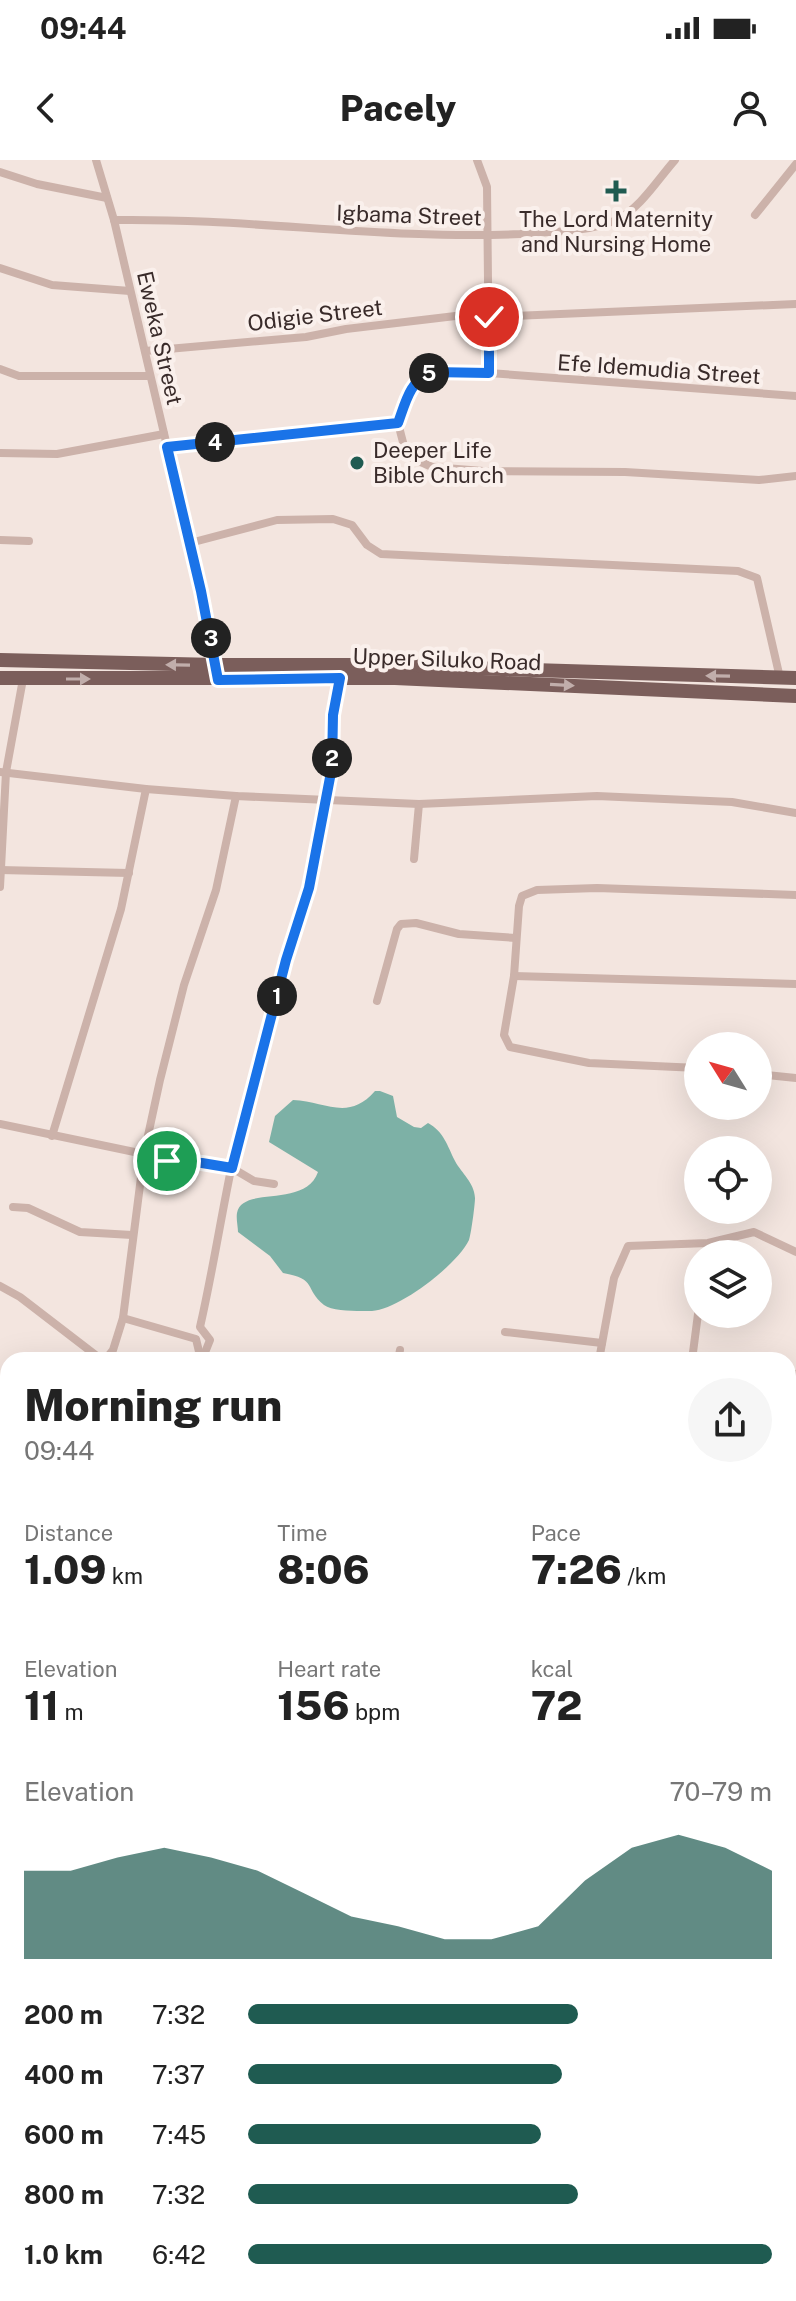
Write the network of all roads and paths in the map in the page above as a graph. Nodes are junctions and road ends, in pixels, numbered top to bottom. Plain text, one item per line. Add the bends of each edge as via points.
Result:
1 (96, 160) edge
2 (477, 160) edge
3 (675, 160) edge
4 (796, 164) edge
5 (0, 172) edge
6 (107, 198) junction
7 (755, 215) dead end
8 (114, 220) junction
9 (489, 235) junction
10 (0, 268) edge
11 (130, 291) junction
12 (796, 304) edge
13 (489, 314) junction
14 (145, 351) junction
15 (0, 369) edge
16 (489, 373) junction
17 (150, 376) junction
18 (796, 396) edge
19 (398, 423) junction
20 (164, 434) junction
21 (167, 447) junction
22 (0, 453) edge
23 (796, 476) edge
24 (0, 540) edge
25 (29, 541) dead end
26 (190, 543) junction
27 (0, 660) edge
28 (217, 672) junction
29 (0, 678) edge
30 (340, 678) junction
31 (780, 678) junction
32 (796, 678) edge
33 (23, 679) junction
34 (796, 696) edge
35 (3, 772) edge
36 (146, 789) junction
37 (236, 796) junction
38 (327, 800) junction
39 (419, 804) junction
40 (796, 813) edge
41 (414, 859) dead end
42 (0, 870) edge
43 (129, 873) junction
44 (0, 887) edge
45 (796, 895) edge
46 (516, 938) junction
47 (514, 976) junction
48 (796, 984) edge
49 (377, 1001) dead end
50 (684, 1067) edge
51 (772, 1075) edge
52 (796, 1078) edge
53 (0, 1124) edge
54 (52, 1136) junction
55 (144, 1154) junction
56 (232, 1168) junction
57 (274, 1184) dead end
58 (13, 1207) dead end
59 (132, 1235) junction
60 (721, 1240) edge
61 (771, 1240) edge
62 (772, 1241) edge
63 (684, 1244) edge
64 (796, 1252) edge
65 (0, 1286) edge
66 (123, 1318) junction
67 (696, 1328) edge
68 (505, 1332) dead end
69 (602, 1343) junction
70 (93, 1352) edge
71 (115, 1352) edge
72 (200, 1352) edge
73 (205, 1352) edge
74 (600, 1352) edge
75 (693, 1352) edge

1 - 6 street, Eweka Street
2 - 9 street via 487,187
3 - 9 street, Igbama Street via 616,221 545,233
4 - 7 street
5 - 6 street
6 - 8 street, Eweka Street
8 - 9 street, Igbama Street
8 - 11 street, Eweka Street
9 - 13 street
10 - 11 street via 52,285
11 - 14 street, Eweka Street
12 - 13 street, Odigie Street
13 - 14 street, Odigie Street
13 - 16 street
14 - 17 street, Eweka Street
15 - 17 street via 19,376
16 - 18 street, Efe Idemudia Street
16 - 19 street, Efe Idemudia Street via 422,375
17 - 20 street, Eweka Street
19 - 21 street
19 - 23 street via 405,450 432,467 759,480
20 - 21 street, Eweka Street
20 - 22 street via 57,454
21 - 26 street, Eweka Street
24 - 25 street
26 - 28 street, Eweka Street
26 - 31 street via 277,520 333,519 352,525 381,554 738,571 753,575 759,584
28 -> 27 main road, Upper Siluko Road
28 - 30 main road, Upper Siluko Road
31 -> 28 main road, Upper Siluko Road via 366,665
33 -> 28 main road, Upper Siluko Road
29 - 33 main road, Upper Siluko Road
30 -> 34 main road, Upper Siluko Road
30 - 38 street
31 - 32 main road, Upper Siluko Road
33 - 35 street
35 - 36 street
35 - 42 street
36 - 37 street
36 - 43 street
37 - 38 street
37 - 55 street via 216,890 184,985
38 - 39 street
38 - 56 street via 309,888
39 - 40 street via 597,796 732,802
39 - 41 street
42 - 43 street
42 - 44 street
43 - 54 street
45 - 46 street via 537,890 522,896
46 - 47 street
46 - 49 street via 401,924
47 - 48 street
47 - 50 street via 504,1035 510,1047 589,1063
51 - 52 street
53 - 54 street
54 - 55 street
55 - 56 street via 181,1164
55 - 59 street
56 - 57 street via 254,1181
56 - 73 street via 200,1327 210,1340
58 - 59 street via 28,1208 80,1232
59 - 66 street
60 - 61 street via 754,1232
62 - 64 street
63 - 69 street via 628,1246 614,1278
65 - 70 street
66 - 71 street
66 - 72 street via 196,1339
67 - 75 street
68 - 69 street
69 - 74 street

